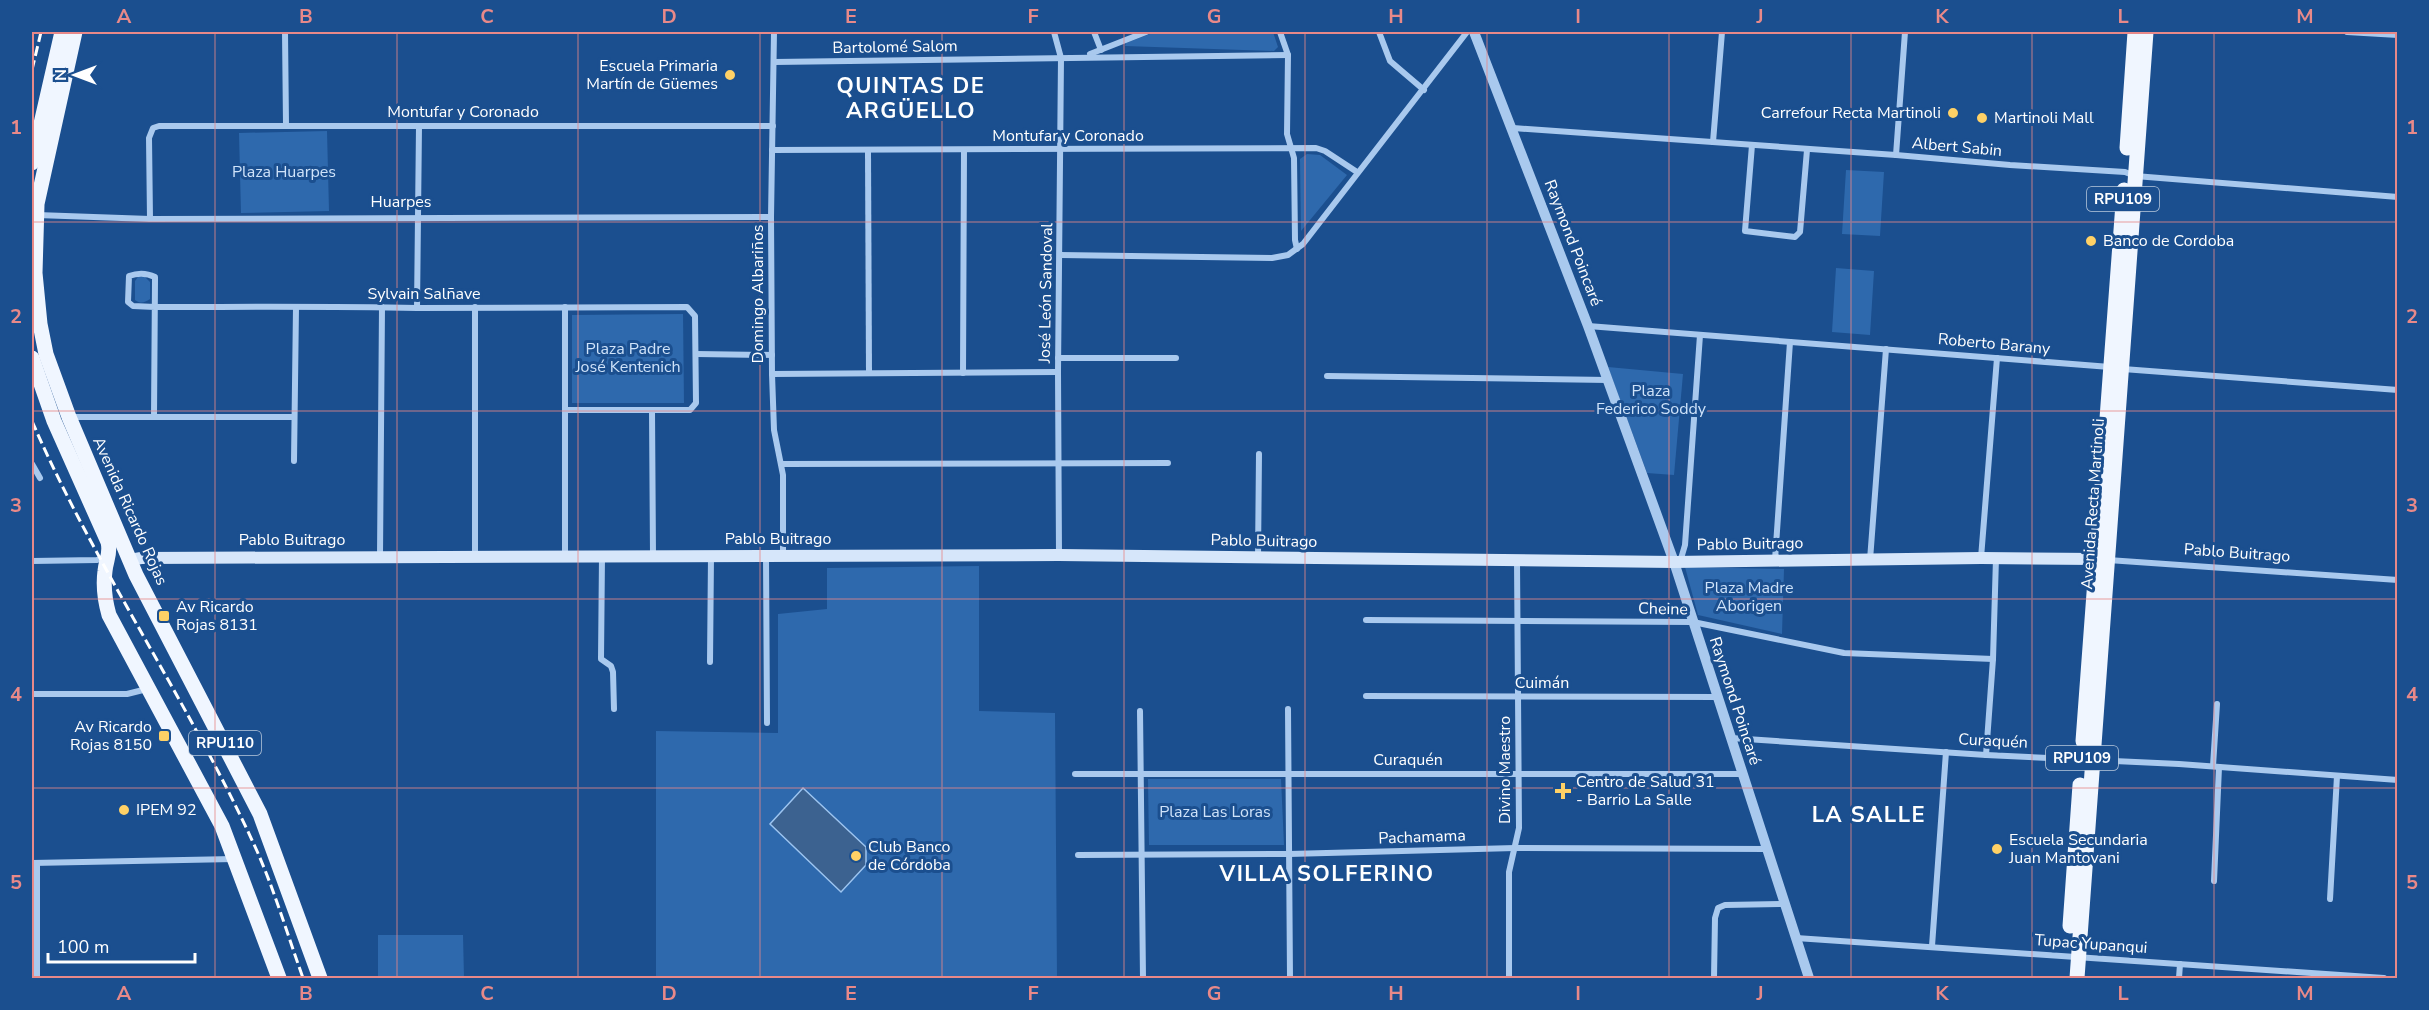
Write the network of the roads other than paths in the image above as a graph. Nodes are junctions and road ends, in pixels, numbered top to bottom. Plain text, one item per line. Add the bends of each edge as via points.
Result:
1 (62, 32) edge
2 (75, 32) edge
3 (285, 32) edge
4 (774, 32) edge
5 (1054, 32) edge
6 (1094, 32) edge
7 (1146, 32) edge
8 (1280, 32) edge
9 (1379, 32) edge
10 (1467, 32) edge
11 (1474, 32) edge
12 (1722, 32) edge
13 (1905, 32) edge
14 (2135, 32) edge
15 (2146, 32) edge
16 (2347, 32) edge
17 (2397, 35) edge
18 (1101, 50) junction
19 (1288, 55) junction
20 (1087, 56) junction
21 (1061, 58) junction
22 (774, 62) junction
23 (1424, 90) junction
24 (286, 125) junction
25 (419, 126) junction
26 (773, 126) junction
27 (1513, 128) junction
28 (1713, 142) junction
29 (1752, 145) junction
30 (1292, 148) junction
31 (1060, 149) junction
32 (772, 150) junction
33 (964, 150) junction
34 (1807, 150) junction
35 (868, 151) junction
36 (1896, 155) junction
37 (32, 163) edge
38 (1357, 172) junction
39 (2130, 174) junction
40 (2397, 197) edge
41 (34, 215) edge
42 (771, 217) junction
43 (417, 218) junction
44 (150, 219) junction
45 (33, 241) edge
46 (1297, 249) junction
47 (1060, 255) junction
48 (155, 307) junction
49 (296, 307) junction
50 (382, 307) junction
51 (475, 307) junction
52 (565, 307) junction
53 (417, 308) junction
54 (1588, 326) junction
55 (1700, 335) junction
56 (1790, 342) junction
57 (1886, 349) junction
58 (696, 354) junction
59 (772, 355) junction
60 (1058, 358) junction
61 (1176, 358) dead end
62 (1997, 358) junction
63 (33, 361) edge
64 (2116, 368) junction
65 (1058, 372) junction
66 (869, 373) junction
67 (963, 373) junction
68 (772, 374) junction
69 (1327, 376) dead end
70 (1609, 380) junction
71 (2397, 390) edge
72 (566, 410) junction
73 (652, 411) junction
74 (154, 416) junction
75 (69, 417) junction
76 (294, 417) junction
77 (1258, 454) dead end
78 (294, 461) dead end
79 (1059, 463) junction
80 (1168, 463) dead end
81 (32, 464) edge
82 (782, 464) junction
83 (40, 478) dead end
84 (110, 554) junction
85 (475, 555) junction
86 (565, 555) junction
87 (602, 555) junction
88 (652, 555) junction
89 (711, 555) junction
90 (1059, 555) junction
91 (128, 556) junction
92 (380, 556) junction
93 (766, 556) junction
94 (783, 556) junction
95 (1258, 558) junction
96 (1981, 558) junction
97 (1996, 558) junction
98 (1775, 560) junction
99 (1870, 560) junction
100 (2101, 560) junction
101 (32, 561) edge
102 (1517, 561) junction
103 (1677, 562) junction
104 (105, 578) junction
105 (2397, 580) edge
106 (1366, 620) dead end
107 (1517, 621) junction
108 (1693, 622) junction
109 (1993, 659) junction
110 (710, 662) dead end
111 (147, 688) junction
112 (32, 694) edge
113 (1366, 696) dead end
114 (1518, 697) junction
115 (1717, 697) junction
116 (2217, 704) dead end
117 (614, 709) dead end
118 (1288, 710) dead end
119 (1140, 711) dead end
120 (767, 723) dead end
121 (1731, 738) junction
122 (1946, 752) junction
123 (1986, 755) junction
124 (2087, 758) junction
125 (2216, 766) junction
126 (1520, 773) junction
127 (1075, 774) dead end
128 (1140, 774) junction
129 (1288, 774) junction
130 (1742, 774) junction
131 (2337, 776) junction
132 (2397, 780) edge
133 (1515, 848) junction
134 (1766, 849) junction
135 (1141, 854) junction
136 (1289, 854) junction
137 (1078, 855) dead end
138 (235, 859) junction
139 (34, 863) edge
140 (2214, 881) dead end
141 (2330, 899) dead end
142 (1784, 904) junction
143 (1796, 938) junction
144 (1932, 946) junction
145 (2073, 956) junction
146 (2180, 964) junction
147 (37, 978) edge
148 (279, 978) edge
149 (320, 978) edge
150 (1143, 978) edge
151 (1290, 978) edge
152 (1509, 978) edge
153 (1714, 978) edge
154 (1809, 978) edge
155 (2066, 978) edge
156 (2077, 978) edge
157 (2179, 978) edge
158 (2384, 978) edge

1 - 37 main road
2 - 41 main road, Avenida Ricardo Rojas
3 - 24 street
4 - 22 street, Domingo Albariños
5 - 21 street, José León Sandoval
6 - 18 street
7 - 18 street, Bartolomé Salom
8 - 19 street
9 - 23 street via 1390,61
10 - 23 street
11 - 27 street, Raymond Poincaré
12 - 28 street
13 - 36 street
14 - 39 main road, Avenida Recta Martinoli / RPU109
15 - 39 main road, Avenida Recta Martinoli / RPU109
16 - 17 street
18 - 20 street, Bartolomé Salom
19 - 20 street, Bartolomé Salom
19 - 30 street via 1287,134
20 - 21 street, Bartolomé Salom
21 - 22 street, Bartolomé Salom
21 - 31 street, José León Sandoval
22 - 26 street, Domingo Albariños
23 - 38 street
24 - 25 street, Montufar y Coronado
24 - 44 street, Montufar y Coronado via 153,128 149,138
25 - 26 street, Montufar y Coronado
25 - 43 street
26 - 32 street, Domingo Albariños
27 - 28 street, Albert Sabin
27 - 54 street, Raymond Poincaré
28 - 29 street, Albert Sabin
29 - 34 street, Albert Sabin
29 - 34 street via 1745,231 1795,237 1800,232
30 - 31 street, Montufar y Coronado
30 - 38 street, Montufar y Coronado via 1325,151
30 - 46 street
31 - 33 street, Montufar y Coronado
31 - 47 street, José León Sandoval
32 - 35 street, Montufar y Coronado
32 - 42 street, Domingo Albariños
33 - 35 street, Montufar y Coronado
33 - 67 street
34 - 36 street, Albert Sabin
35 - 66 street
36 - 39 street, Albert Sabin
38 - 46 street
39 - 40 street, Albert Sabin
39 - 64 main road, Avenida Recta Martinoli / RPU109
41 - 44 street, Huarpes
41 - 45 main road, Avenida Ricardo Rojas
42 - 43 street, Huarpes
42 - 59 street, Domingo Albariños
43 - 44 street, Huarpes
43 - 53 street
45 - 75 main road, Avenida Ricardo Rojas via 43,339
46 - 47 street via 1272,258
47 - 60 street, José León Sandoval
48 - 48 street, Sylvain Salñave via 154,277 129,276 128,302 133,306
48 - 49 street, Sylvain Salñave
48 - 74 street
49 - 50 street, Sylvain Salñave
49 - 76 street
50 - 53 street, Sylvain Salñave
50 - 92 street
51 - 52 street, Sylvain Salñave
51 - 53 street, Sylvain Salñave
51 - 85 street
52 - 58 street, Sylvain Salñave via 687,307 695,316
52 - 72 street
54 - 55 street, Roberto Barany
54 - 70 street, Raymond Poincaré
55 - 56 street, Roberto Barany
55 - 103 street via 1685,545
56 - 57 street, Roberto Barany
56 - 98 street
57 - 62 street, Roberto Barany
57 - 99 street
58 - 59 street
58 - 73 street via 696,403 690,410
59 - 68 street, Domingo Albariños
60 - 61 street
60 - 65 street, José León Sandoval
62 - 64 street, Roberto Barany
62 - 96 street
63 - 75 main road via 58,412
63 - 84 main road, Avenida Ricardo Rojas / RPU110 via 54,421 107,538
64 - 71 street, Roberto Barany
64 - 100 main road, Avenida Recta Martinoli / RPU109
65 - 67 street
65 - 79 street, José León Sandoval
66 - 67 street
66 - 68 street
68 - 82 street, Domingo Albariños via 774,430
69 - 70 street
70 - 103 street, Raymond Poincaré
72 - 73 street
72 - 86 street
73 - 88 street
74 - 75 street
74 - 76 street
75 - 91 main road, Avenida Ricardo Rojas
76 - 78 street
77 - 95 street
79 - 80 street
79 - 82 street
79 - 90 street, José León Sandoval
81 - 83 street
82 - 94 street, Domingo Albariños
84 - 101 street via 97,560
84 - 104 main road, Avenida Ricardo Rojas / RPU110
85 - 86 main road, Pablo Buitrago
85 - 92 main road, Pablo Buitrago
86 - 87 main road, Pablo Buitrago
87 - 88 main road, Pablo Buitrago
87 - 117 street via 601,659 613,672
88 - 89 main road, Pablo Buitrago
89 - 93 main road, Pablo Buitrago
89 - 110 street
90 - 94 main road, Pablo Buitrago
90 - 95 main road, Pablo Buitrago
91 - 92 main road, Pablo Buitrago
91 - 104 main road
91 - 149 main road, Avenida Ricardo Rojas / RPU110 via 260,814
93 - 94 main road, Pablo Buitrago
93 - 120 street
95 - 102 main road, Pablo Buitrago
96 - 97 main road, Pablo Buitrago
96 - 99 main road, Pablo Buitrago
97 - 100 main road, Pablo Buitrago
97 - 109 street
98 - 99 main road, Pablo Buitrago
98 - 103 main road, Pablo Buitrago
100 - 105 street, Pablo Buitrago
100 - 124 main road, Avenida Recta Martinoli / RPU109
102 - 103 main road, Pablo Buitrago
102 - 107 street, Divino Maestro
103 - 108 street, Raymond Poincaré
104 - 111 main road, Avenida Ricardo Rojas / RPU110 via 109,615
106 - 107 street, Cheine
107 - 108 street, Cheine
107 - 114 street, Divino Maestro
108 - 109 street, Cheine via 1844,653
108 - 115 street, Raymond Poincaré
109 - 123 street
111 - 112 street via 127,694
111 - 138 main road, Avenida Ricardo Rojas / RPU110 via 216,814
113 - 114 street, Cuimán
114 - 115 street, Cuimán
114 - 126 street, Divino Maestro
115 - 121 street, Raymond Poincaré
116 - 125 street
118 - 129 street
119 - 128 street
121 - 122 street, Curaquén
121 - 130 street, Raymond Poincaré
122 - 123 street, Curaquén
122 - 144 street
123 - 124 street, Curaquén
124 - 125 street, Curaquén
124 - 145 main road, Avenida Recta Martinoli / RPU109
125 - 131 street, Curaquén
125 - 140 street
126 - 129 street, Curaquén
126 - 130 street, Curaquén
126 - 133 street, Divino Maestro
127 - 128 street, Curaquén
128 - 129 street, Curaquén
128 - 135 street
129 - 136 street
130 - 134 street, Raymond Poincaré
131 - 132 street, Curaquén
131 - 141 street
133 - 134 street, Pachamama
133 - 136 street, Pachamama
133 - 152 street, Divino Maestro via 1509,872
134 - 142 street, Raymond Poincaré
135 - 136 street, Pachamama
135 - 137 street, Pachamama
135 - 150 street
136 - 151 street
138 - 139 street
138 - 148 main road, Avenida Ricardo Rojas / RPU110
139 - 147 street
142 - 143 street, Raymond Poincaré
142 - 153 street via 1718,908
143 - 144 street, Tupac Yupanqui
143 - 154 street, Raymond Poincaré
144 - 145 street, Tupac Yupanqui
145 - 146 street, Tupac Yupanqui
145 - 155 main road, Avenida Recta Martinoli / RPU109
145 - 156 main road, Avenida Recta Martinoli / RPU109
146 - 157 street
146 - 158 street, Tupac Yupanqui

